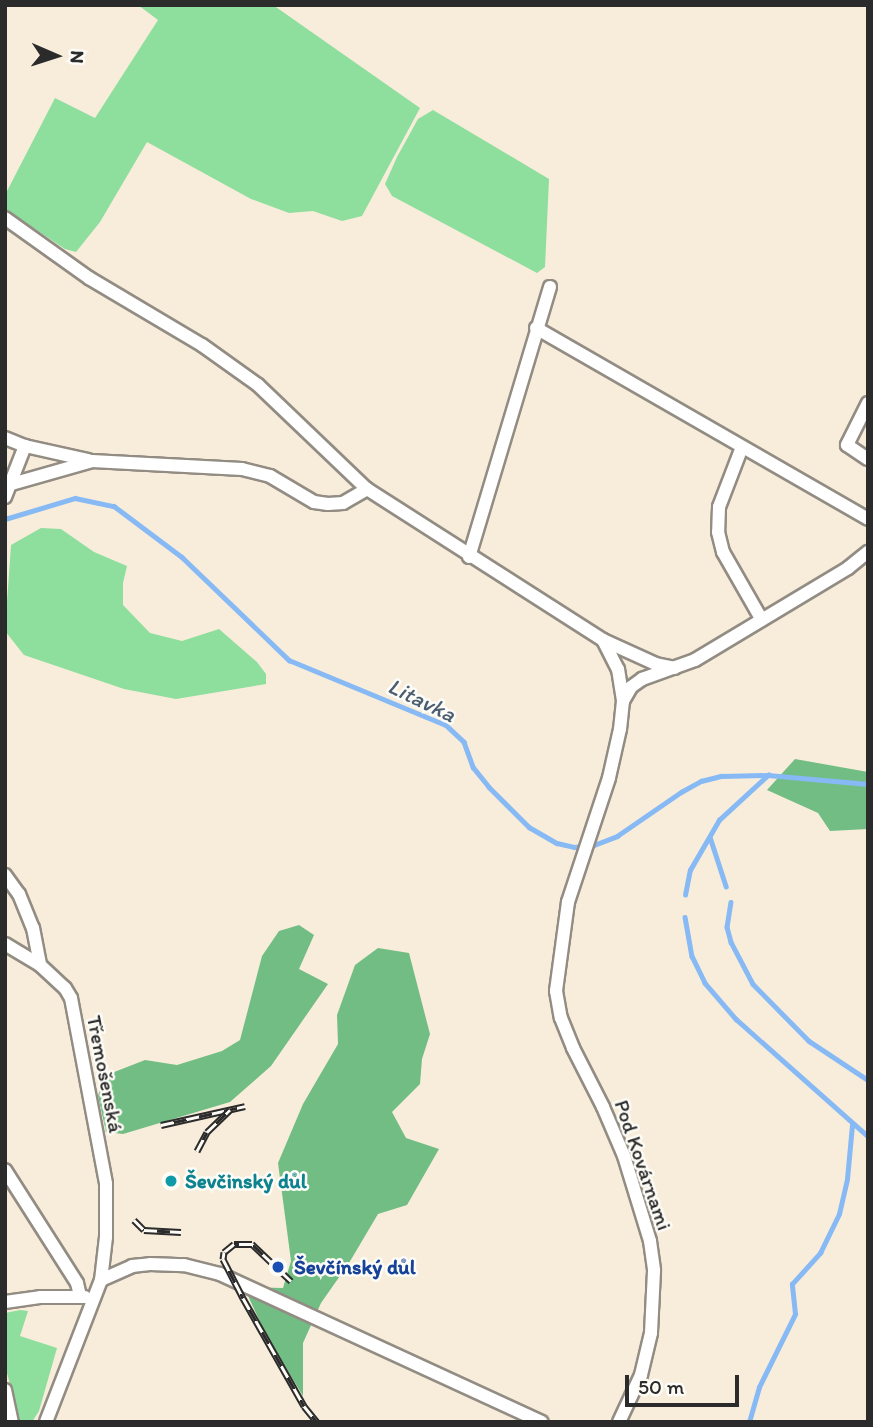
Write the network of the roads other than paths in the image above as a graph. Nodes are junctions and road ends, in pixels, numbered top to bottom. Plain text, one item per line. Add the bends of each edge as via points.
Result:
1 (5, 218) edge
2 (550, 287) dead end
3 (536, 328) junction
4 (868, 403) edge
5 (5, 438) edge
6 (26, 446) junction
7 (742, 447) junction
8 (868, 459) edge
9 (92, 461) junction
10 (367, 489) junction
11 (7, 491) edge
12 (868, 519) edge
13 (868, 552) edge
14 (469, 557) junction
15 (762, 620) junction
16 (603, 640) junction
17 (676, 668) junction
18 (623, 701) junction
19 (5, 875) edge
20 (5, 944) edge
21 (40, 965) junction
22 (5, 1170) edge
23 (102, 1280) junction
24 (86, 1297) junction
25 (5, 1302) edge
26 (5, 1390) edge
27 (12, 1422) edge
28 (46, 1422) edge
29 (542, 1422) edge
30 (619, 1422) edge

1 - 10 street via 89,278 202,345 258,385
2 - 3 street
3 - 7 street
3 - 14 street
4 - 8 street via 847,445
5 - 6 street
6 - 9 street
6 - 11 street
7 - 12 street
7 - 15 street via 719,507 718,532 723,552
9 - 10 street via 242,469 270,476 314,502 328,504 343,503
9 - 11 street
10 - 14 street
13 - 15 street
14 - 16 street
15 - 17 street
16 - 17 street
16 - 18 street, Pod Kovárnami via 618,669
17 - 18 street via 642,679
18 - 30 street, Pod Kovárnami via 610,778 568,902 556,992 561,1018 624,1156 647,1230 654,1271 651,1333 641,1375
19 - 21 street via 19,894 33,928
20 - 21 street, Třemošenská
21 - 23 street, Třemošenská via 71,998 96,1119 106,1184
22 - 24 street
23 - 24 street, Třemošenská
23 - 29 street via 132,1266 150,1264 184,1265 219,1274
24 - 25 street
24 - 28 street, Třemošenská
26 - 27 street

